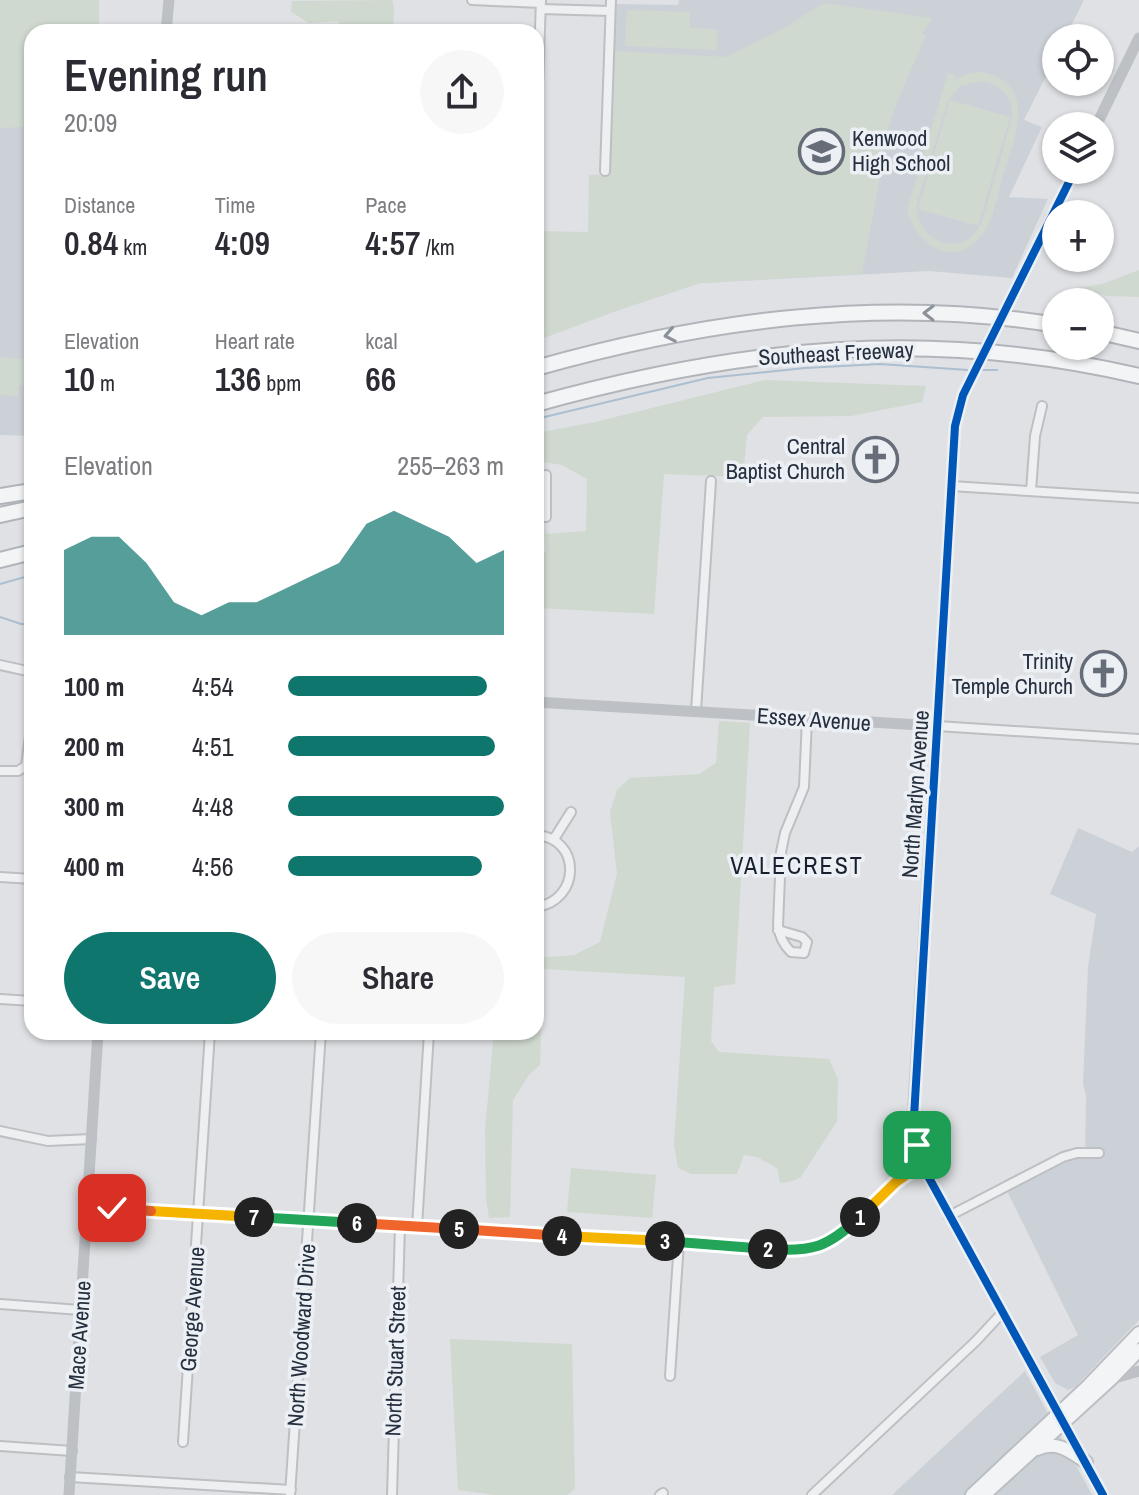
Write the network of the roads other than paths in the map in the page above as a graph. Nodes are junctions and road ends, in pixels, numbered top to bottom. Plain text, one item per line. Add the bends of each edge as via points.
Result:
1 (169, 0) edge
2 (472, 0) edge
3 (611, 0) edge
4 (541, 4) edge
5 (610, 11) junction
6 (167, 24) edge
7 (540, 24) edge
8 (1139, 38) edge
9 (1103, 112) edge
10 (605, 171) dead end
11 (1068, 184) edge
12 (1042, 322) edge
13 (1114, 331) edge
14 (1139, 332) edge
15 (1114, 334) edge
16 (1139, 341) edge
17 (993, 352) junction
18 (544, 366) edge
19 (1139, 376) edge
20 (1139, 384) edge
21 (544, 402) edge
22 (1042, 406) dead end
23 (546, 475) dead end
24 (711, 481) dead end
25 (951, 486) junction
26 (1031, 491) junction
27 (24, 492) edge
28 (0, 496) edge
29 (1139, 498) edge
30 (24, 510) edge
31 (0, 515) edge
32 (544, 517) edge
33 (24, 546) edge
34 (0, 551) edge
35 (24, 554) edge
36 (0, 560) edge
37 (0, 665) edge
38 (24, 670) edge
39 (544, 702) edge
40 (696, 711) junction
41 (807, 719) junction
42 (937, 726) junction
43 (1139, 739) edge
44 (24, 767) edge
45 (0, 771) edge
46 (571, 812) dead end
47 (544, 837) edge
48 (554, 839) junction
49 (0, 877) edge
50 (24, 878) edge
51 (544, 904) edge
52 (778, 930) dead end
53 (0, 999) edge
54 (24, 1000) edge
55 (97, 1040) edge
56 (209, 1040) edge
57 (320, 1040) edge
58 (429, 1040) edge
59 (0, 1131) edge
60 (91, 1139) junction
61 (1099, 1153) dead end
62 (923, 1163) junction
63 (87, 1207) junction
64 (198, 1214) junction
65 (949, 1216) junction
66 (309, 1220) junction
67 (400, 1226) junction
68 (417, 1227) junction
69 (679, 1242) junction
70 (0, 1304) edge
71 (80, 1310) junction
72 (1002, 1313) junction
73 (1139, 1333) edge
74 (1139, 1350) edge
75 (1139, 1371) edge
76 (670, 1376) dead end
77 (1111, 1379) junction
78 (1061, 1417) junction
79 (183, 1442) dead end
80 (0, 1446) edge
81 (72, 1451) junction
82 (1030, 1452) junction
83 (1086, 1462) junction
84 (70, 1477) junction
85 (182, 1484) junction
86 (290, 1492) edge
87 (69, 1495) edge
88 (181, 1495) edge
89 (392, 1495) edge
90 (812, 1495) edge
91 (972, 1495) edge
92 (984, 1495) edge
93 (1103, 1495) edge

1 - 6 street
2 - 4 street
3 - 5 street
4 - 5 street
4 - 7 street
5 - 10 street
8 - 9 street
11 - 25 street, North Marlyn Avenue, bridge via 963,395
12 -> 18 highway, Southeast Freeway via 901,313 774,319 658,337
13 - 14 highway
15 - 16 highway
17 - 19 highway, Southeast Freeway
17 - 20 highway
17 - 21 highway, Southeast Freeway via 888,348 779,354 665,371
22 - 26 street
23 - 32 street
24 - 40 street
25 - 26 street
25 - 42 street, North Marlyn Avenue
26 - 29 street
27 - 28 highway
30 - 31 highway
33 - 34 highway
35 - 36 highway
37 - 38 street
39 - 40 street, Essex Avenue
40 - 41 street, Essex Avenue
41 - 42 street, Essex Avenue
41 - 52 street via 804,787 781,852
42 - 43 street, Essex Avenue
42 - 62 street, North Marlyn Avenue via 913,1104
44 - 45 street
46 - 48 street
47 - 48 street
48 - 51 street via 569,861 569,880 557,900
49 - 50 street
53 - 54 street
55 - 60 street, Mace Avenue
56 - 64 street, George Avenue
57 - 66 street, North Woodward Drive
58 - 68 street
59 - 60 street via 48,1141
60 - 63 street, Mace Avenue
61 - 65 street via 1056,1160
62 - 65 street, North Marlyn Avenue
62 - 69 street via 824,1246 796,1251
63 - 64 street
63 - 71 street, Mace Avenue
64 - 66 street
64 - 79 street, George Avenue
65 - 72 street, North Marlyn Avenue
66 - 67 street
66 - 86 street, North Woodward Drive
67 - 68 street
67 - 89 street, North Stuart Street
68 - 69 street
69 - 76 street
70 - 71 street
71 - 81 street, Mace Avenue
72 - 78 street, North Marlyn Avenue
72 - 90 street
73 - 78 main road
74 - 77 main road
75 - 77 street
77 - 78 main road
78 - 82 main road
78 - 83 street, North Marlyn Avenue
78 - 91 main road
80 - 81 street
81 - 84 street, Mace Avenue
82 - 83 main road via 1052,1444
82 - 92 main road
83 - 93 street, North Marlyn Avenue
84 - 85 street
84 - 87 street, Mace Avenue
85 - 86 street
85 - 88 street

